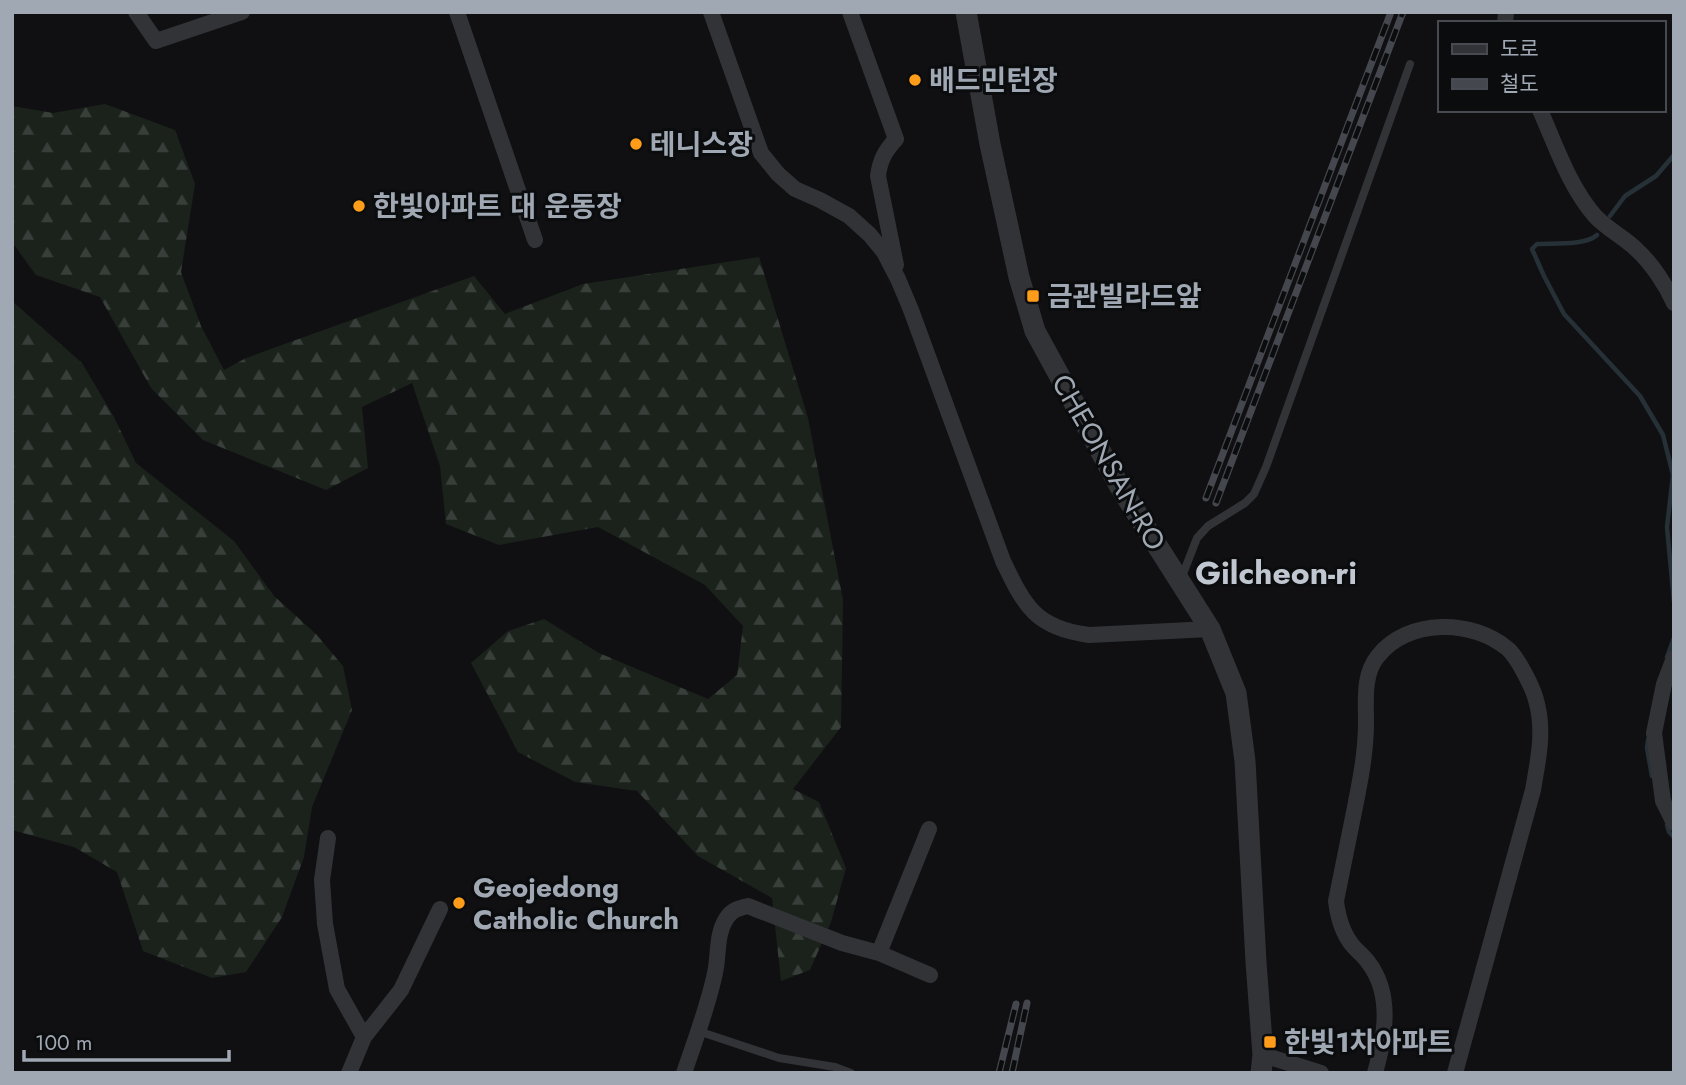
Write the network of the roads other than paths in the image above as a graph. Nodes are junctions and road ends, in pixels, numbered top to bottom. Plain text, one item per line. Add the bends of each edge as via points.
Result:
1 (136, 12) edge
2 (242, 12) edge
3 (457, 12) edge
4 (711, 12) edge
5 (850, 12) edge
6 (966, 12) edge
7 (1410, 64) dead end
8 (1541, 112) edge
9 (536, 240) dead end
10 (898, 279) junction
11 (1674, 303) edge
12 (1180, 582) junction
13 (1210, 629) junction
14 (1674, 658) edge
15 (1674, 823) edge
16 (929, 829) dead end
17 (328, 838) dead end
18 (440, 909) dead end
19 (879, 953) junction
20 (930, 975) dead end
21 (698, 1031) junction
22 (364, 1037) junction
23 (1262, 1064) edge
24 (349, 1073) edge
25 (684, 1073) edge
26 (851, 1073) edge
27 (1321, 1073) edge
28 (1376, 1073) edge
29 (1454, 1073) edge

1 - 2 street via 156,41
3 - 9 street
4 - 10 street via 761,153 795,189 849,216 870,235
5 - 10 street via 895,139 885,150 878,177
6 - 12 street, CHEONSAN-RO via 990,144 1035,331 1120,487
7 - 12 lane via 1266,467 1254,494 1197,538
8 - 11 street via 1574,186 1594,215 1636,248
10 - 13 street via 1003,561 1029,607 1055,628 1071,633
12 - 13 street, CHEONSAN-RO
13 - 23 street, CHEONSAN-RO via 1236,693 1245,761
14 - 15 street via 1654,733 1662,801
16 - 19 street
17 - 22 street via 322,880 332,963 337,989
18 - 22 street via 401,990
19 - 20 street
19 - 21 street via 748,906 735,909 720,936
21 - 25 street
21 - 26 lane via 779,1058
22 - 24 street
23 - 27 street
28 - 29 street via 1383,1045 1383,997 1378,978 1338,921 1336,901 1361,778 1367,678 1376,657 1390,643 1407,633 1450,627 1483,634 1509,650 1536,698 1541,722 1532,790

